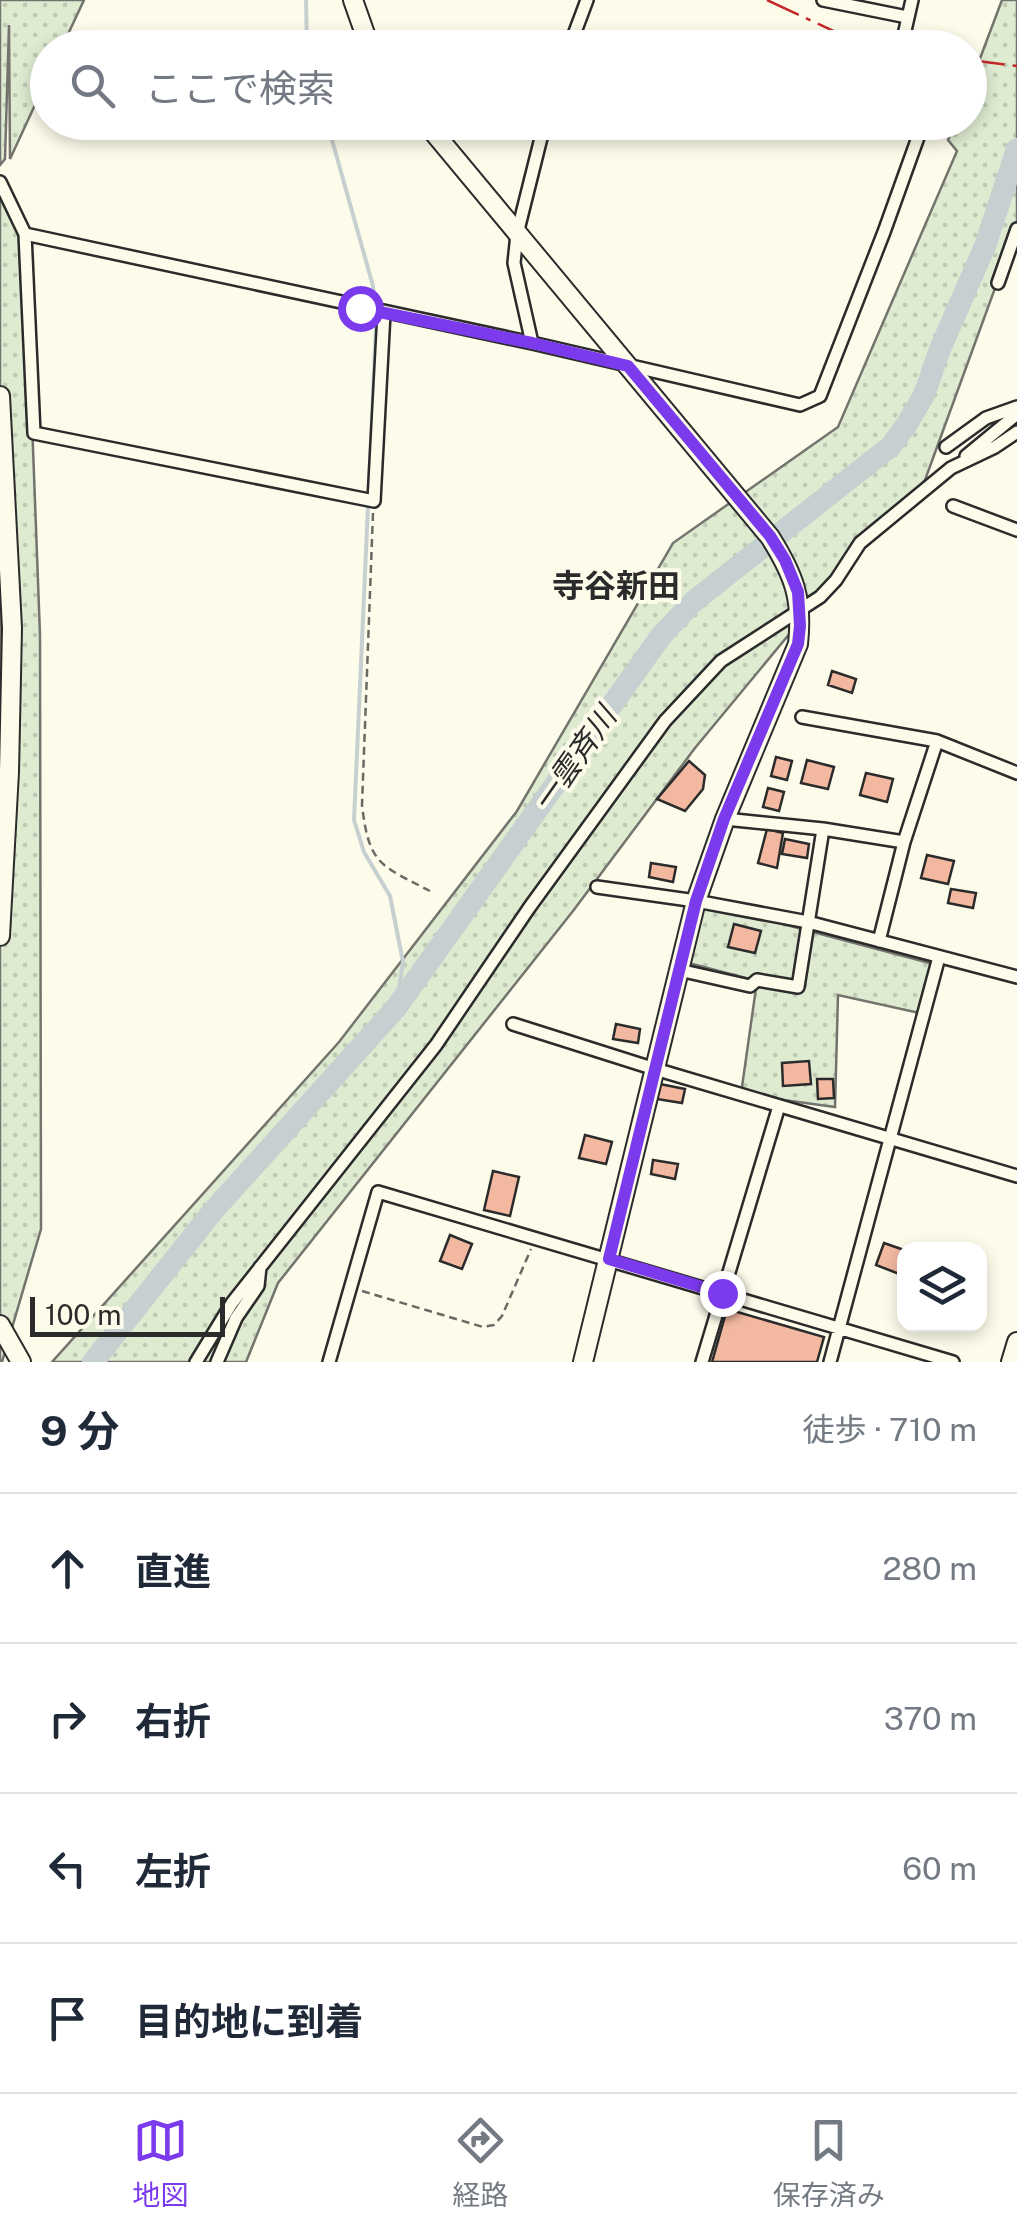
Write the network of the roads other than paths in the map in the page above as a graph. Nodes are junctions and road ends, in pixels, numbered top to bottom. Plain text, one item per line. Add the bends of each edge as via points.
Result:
1 (354, 0) edge
2 (587, 0) edge
3 (823, 0) edge
4 (912, 0) edge
5 (908, 18) junction
6 (364, 30) edge
7 (575, 30) edge
8 (905, 30) edge
9 (439, 140) edge
10 (540, 140) edge
11 (918, 140) edge
12 (0, 182) edge
13 (1017, 229) edge
14 (25, 234) junction
15 (517, 234) junction
16 (998, 283) dead end
17 (384, 312) junction
18 (532, 343) junction
19 (628, 366) junction
20 (0, 396) edge
21 (1017, 411) edge
22 (1017, 432) edge
23 (946, 446) dead end
24 (952, 468) junction
25 (953, 506) dead end
26 (1017, 530) edge
27 (799, 610) junction
28 (802, 717) dead end
29 (937, 742) junction
30 (1017, 773) edge
31 (724, 819) junction
32 (823, 829) junction
33 (904, 842) junction
34 (597, 886) dead end
35 (696, 901) junction
36 (808, 922) junction
37 (0, 936) edge
38 (879, 941) junction
39 (939, 957) junction
40 (679, 970) junction
41 (1017, 977) edge
42 (513, 1024) dead end
43 (655, 1068) junction
44 (779, 1106) junction
45 (891, 1139) junction
46 (1017, 1176) edge
47 (609, 1259) junction
48 (260, 1266) junction
49 (722, 1293) junction
50 (0, 1325) edge
51 (840, 1328) junction
52 (1017, 1342) edge
53 (21, 1362) edge
54 (196, 1362) edge
55 (217, 1362) edge
56 (329, 1362) edge
57 (583, 1362) edge
58 (702, 1362) edge
59 (830, 1362) edge
60 (953, 1362) edge
61 (1011, 1362) edge

1 - 6 street
2 - 7 street
3 - 5 street
4 - 5 street
5 - 8 street
9 - 15 street
10 - 15 street
11 - 19 street via 820,396 800,405
12 - 14 street
13 - 16 street
14 - 17 street
14 - 17 street via 34,432 374,501
15 - 18 street via 514,264
15 - 19 street
17 - 18 street
18 - 19 street
19 - 27 street via 770,536 794,581
20 - 37 street via 12,628
21 - 23 street via 986,418
21 - 24 street
22 - 24 street
24 - 27 street via 860,543 836,580
25 - 26 street
27 - 31 street via 792,662
27 - 48 street via 721,660 665,721 436,1045
28 - 29 street
29 - 30 street
29 - 33 street
31 - 32 street
31 - 35 street
32 - 33 street
32 - 36 street
33 - 38 street
34 - 35 street
35 - 36 street
35 - 40 street
36 - 38 street
36 - 40 street via 798,988 757,980 750,986
38 - 39 street
39 - 41 street
39 - 45 street
40 - 43 street
42 - 43 street
43 - 44 street
43 - 47 street
44 - 45 street
44 - 49 street
45 - 46 street
45 - 51 street
47 - 49 street
47 - 56 street via 378,1192
47 - 57 street
48 - 54 street
48 - 55 street via 258,1286
49 - 51 street
49 - 58 street
50 - 53 street
51 - 59 street
51 - 60 street
52 - 61 street

